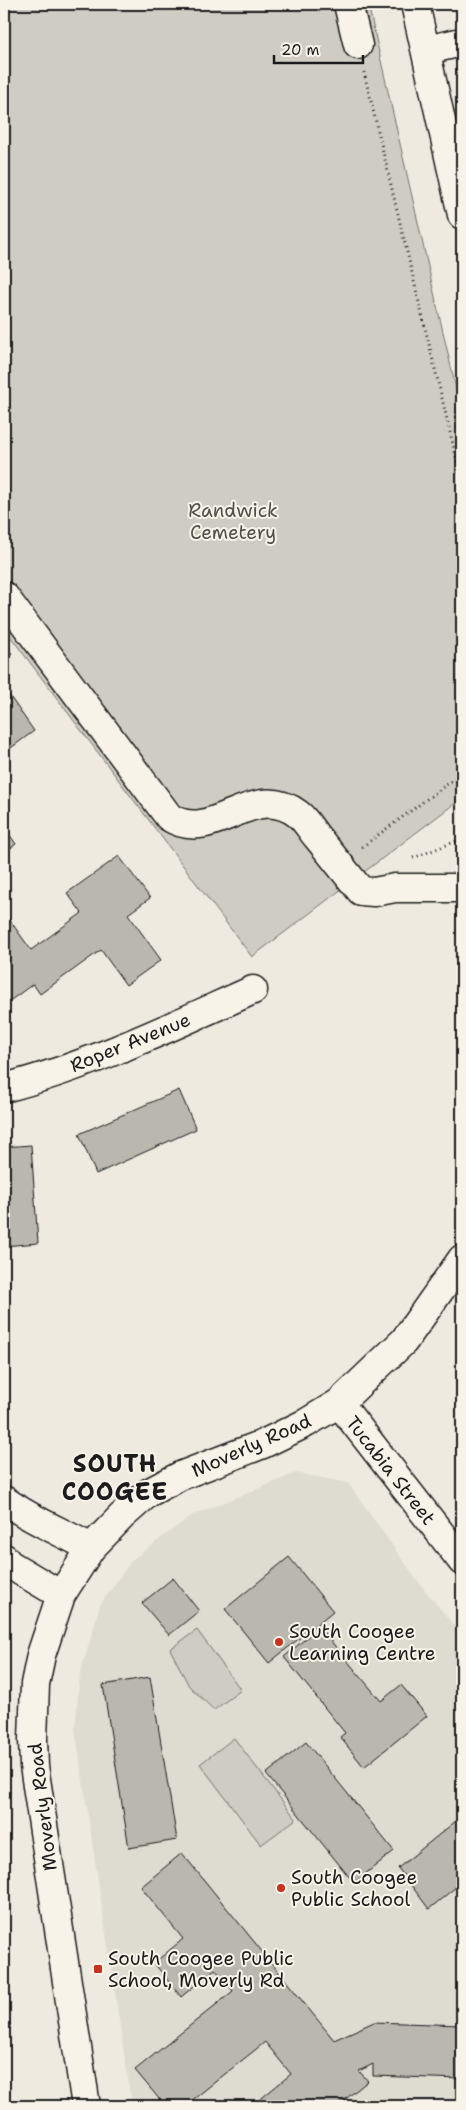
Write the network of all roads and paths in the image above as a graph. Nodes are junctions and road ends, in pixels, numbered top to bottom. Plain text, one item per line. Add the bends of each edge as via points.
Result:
1 (348, 4) edge
2 (415, 4) edge
3 (462, 42) edge
4 (358, 44) joint
5 (426, 50) junction
6 (462, 215) edge
7 (462, 482) edge
8 (4, 596) edge
9 (462, 773) edge
10 (462, 839) edge
11 (410, 859) dead end
12 (339, 864) junction
13 (462, 888) edge
14 (253, 990) dead end
15 (4, 1088) edge
16 (462, 1259) edge
17 (339, 1403) junction
18 (4, 1500) edge
19 (91, 1548) junction
20 (4, 1558) edge
21 (462, 1561) edge
22 (61, 1595) junction
23 (86, 2106) edge

1 - 4 street
2 - 5 street
3 - 5 street
4 - 7 path
5 - 6 street
8 - 12 street via 169,817 191,826 260,802 281,804 299,814
9 - 12 path
10 - 11 path
12 - 13 street via 361,891
14 - 15 street, Roper Avenue via 108,1054
16 - 17 street, Moverly Road via 404,1341
17 - 19 street, Moverly Road via 263,1444 180,1476 148,1493
17 - 21 street, Tucabia Street
18 - 19 street via 27,1516
19 - 22 street, Moverly Road
20 - 22 street
22 - 23 street, Moverly Road via 41,1655 36,1684 34,1766

